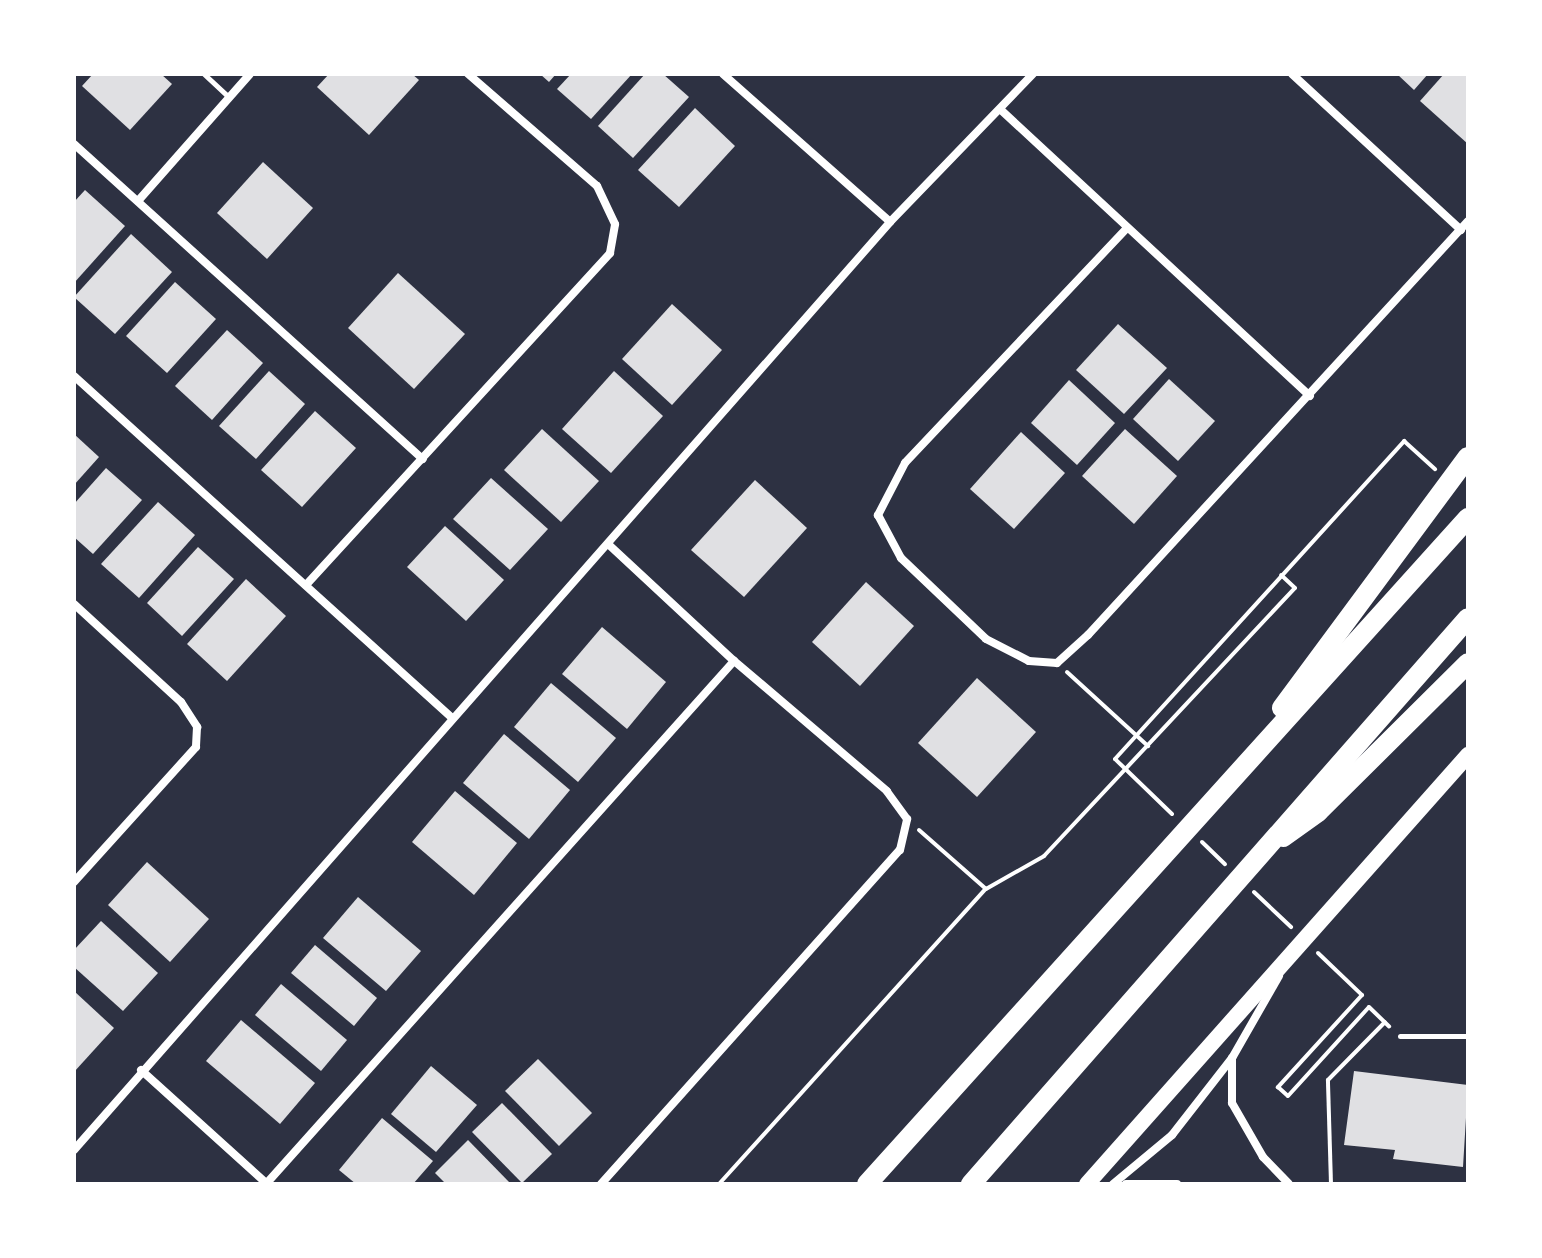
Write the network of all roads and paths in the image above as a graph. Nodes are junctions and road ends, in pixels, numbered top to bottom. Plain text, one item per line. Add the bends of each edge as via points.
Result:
1 (204, 74) edge
2 (250, 74) edge
3 (468, 74) edge
4 (723, 74) edge
5 (1033, 74) edge
6 (1292, 74) edge
7 (229, 97) junction
8 (1001, 110) junction
9 (74, 144) edge
10 (138, 201) junction
11 (1468, 221) edge
12 (890, 222) junction
13 (1127, 228) junction
14 (1461, 230) junction
15 (74, 376) edge
16 (1310, 396) junction
17 (1468, 457) edge
18 (423, 459) junction
19 (1449, 481) junction
20 (1468, 518) edge
21 (609, 545) junction
22 (1281, 575) junction
23 (306, 585) junction
24 (74, 604) edge
25 (1468, 618) edge
26 (734, 661) junction
27 (1057, 663) junction
28 (1468, 663) edge
29 (451, 717) junction
30 (1148, 746) junction
31 (1468, 755) edge
32 (1115, 759) dead end
33 (1212, 804) junction
34 (907, 819) junction
35 (1251, 861) junction
36 (74, 882) edge
37 (986, 889) junction
38 (1291, 953) junction
39 (1362, 995) dead end
40 (1385, 1022) junction
41 (1400, 1036) joint
42 (1468, 1036) edge
43 (1232, 1058) junction
44 (141, 1070) junction
45 (74, 1150) edge
46 (266, 1184) edge
47 (601, 1184) edge
48 (719, 1184) edge
49 (867, 1184) edge
50 (971, 1184) edge
51 (1087, 1184) edge
52 (1113, 1184) edge
53 (1126, 1184) edge
54 (1177, 1184) edge
55 (1289, 1184) edge
56 (1331, 1184) edge

1 - 7 lane
2 - 7 street
3 - 18 street via 597,186 615,224 610,253
4 - 12 street
5 - 8 street
6 - 14 street
7 - 10 street
8 - 12 street
8 - 13 street
9 - 10 street
10 - 18 street
11 - 14 street
12 - 21 street
13 - 16 street
13 - 27 street via 905,463 878,515 901,558 986,639 1029,661
14 - 16 street
15 - 23 street
16 - 27 street
17 - 19 highway
18 - 23 street
19 - 22 path via 1404,441
19 - 33 highway
20 - 33 highway
21 - 26 street
21 - 29 street
22 - 30 path via 1295,588
22 - 32 path
23 - 29 street
24 - 36 street via 181,702 197,727 196,747
25 - 35 highway
26 - 34 street via 887,791
26 - 46 street
27 - 30 path
28 - 35 highway via 1318,812
29 - 44 street
30 - 37 path via 1044,856
31 - 38 main road
33 - 49 highway
34 - 37 path
34 - 47 street via 900,850
35 - 50 highway
37 - 48 path
38 - 43 street
38 - 51 main road
39 - 40 path via 1278,1087 1288,1096 1369,1007
40 - 41 path
40 - 56 path via 1328,1080
41 - 42 lane
43 - 52 street via 1172,1135
43 - 55 street via 1232,1103 1263,1157
44 - 45 street
44 - 46 street
53 - 54 street

